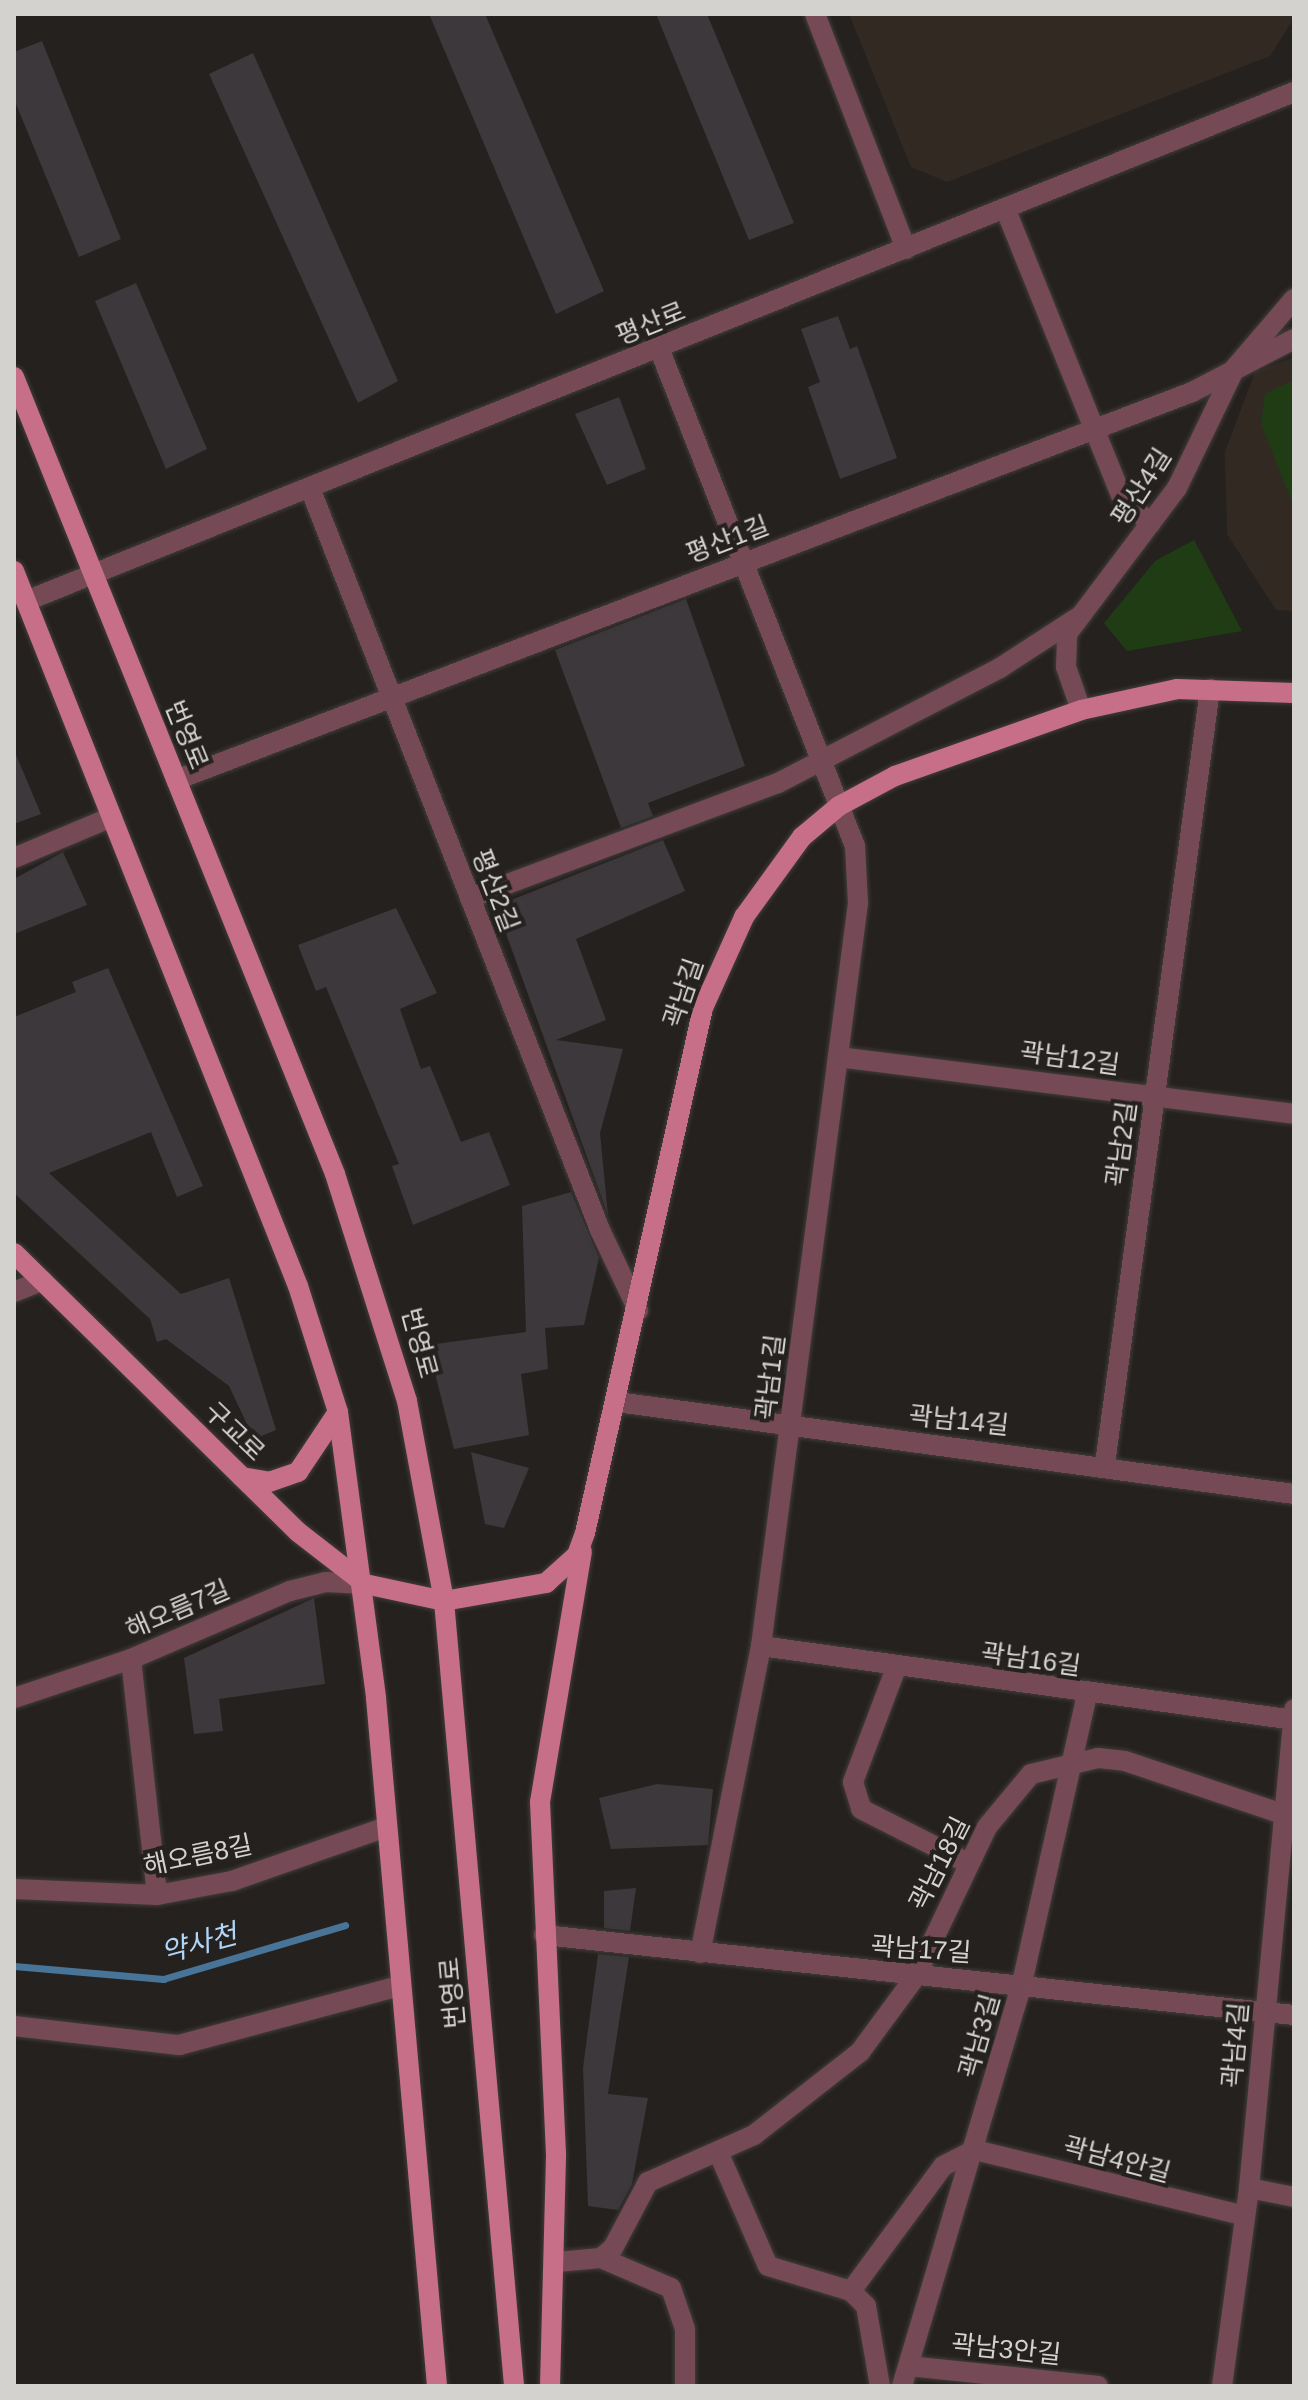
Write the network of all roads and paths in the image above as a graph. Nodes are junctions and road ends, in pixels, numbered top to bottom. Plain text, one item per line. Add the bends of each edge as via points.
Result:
1 (815, 14) edge
2 (1294, 92) edge
3 (1005, 208) junction
4 (906, 249) junction
5 (1294, 299) edge
6 (1294, 339) edge
7 (659, 348) junction
8 (1235, 368) junction
9 (14, 377) edge
10 (1094, 429) junction
11 (310, 488) junction
12 (1150, 524) junction
13 (744, 562) junction
14 (14, 571) edge
15 (94, 574) junction
16 (26, 601) junction
17 (1077, 618) junction
18 (1210, 689) junction
19 (1294, 693) edge
20 (391, 697) junction
21 (1081, 710) junction
22 (822, 757) junction
23 (176, 780) junction
24 (839, 806) junction
25 (112, 817) junction
26 (14, 858) edge
27 (470, 898) junction
28 (838, 1057) junction
29 (1154, 1096) junction
30 (1294, 1114) edge
31 (14, 1253) edge
32 (43, 1280) junction
33 (14, 1292) edge
34 (638, 1310) junction
35 (617, 1402) junction
36 (338, 1412) junction
37 (790, 1428) junction
38 (1105, 1464) junction
39 (242, 1477) junction
40 (1294, 1494) edge
41 (585, 1533) junction
42 (365, 1584) junction
43 (444, 1601) junction
44 (761, 1646) junction
45 (131, 1659) junction
46 (896, 1668) junction
47 (1087, 1694) junction
48 (15, 1696) edge
49 (1294, 1716) edge
50 (1074, 1762) junction
51 (1289, 1817) edge
52 (386, 1827) junction
53 (966, 1862) junction
54 (14, 1889) edge
55 (157, 1895) junction
56 (544, 1935) junction
57 (700, 1953) junction
58 (916, 1976) junction
59 (1022, 1983) junction
60 (399, 1986) junction
61 (1266, 2013) junction
62 (1294, 2015) edge
63 (14, 2026) edge
64 (975, 2150) junction
65 (719, 2154) junction
66 (1249, 2188) junction
67 (1294, 2197) edge
68 (1245, 2216) junction
69 (601, 2258) junction
70 (557, 2262) junction
71 (851, 2291) junction
72 (909, 2366) junction
73 (437, 2386) edge
74 (514, 2386) edge
75 (550, 2386) edge
76 (685, 2386) edge
77 (880, 2386) edge
78 (902, 2386) edge
79 (1098, 2386) edge
80 (1222, 2386) edge

1 - 4 street
2 - 3 street, 평산로
3 - 4 street, 평산로
3 - 10 street
4 - 7 street, 평산로
5 - 8 street, 평산4길
6 - 8 street, 평산1길
7 - 11 street, 평산로
7 - 13 street, 곽남1길
8 - 10 street, 평산1길
8 - 12 street, 평산4길 via 1191,462
9 - 15 main road, 번영로
10 - 12 street via 1121,495
10 - 13 street, 평산1길
11 - 15 street, 평산로
11 - 20 street, 평산2길
12 - 17 street, 평산4길
13 - 20 street, 평산1길
13 - 22 street, 곽남1길
14 - 16 main road, 번영로
15 - 16 street, 평산로
15 - 23 main road, 번영로
16 - 25 main road, 번영로
17 - 21 street, 평산4길 via 1063,650
17 - 22 street via 989,674
18 - 19 main road, 곽남길
18 - 21 main road, 곽남길 via 1146,693
18 - 29 street, 곽남2길
20 - 23 street, 평산1길
20 - 27 street, 평산2길
21 - 24 main road, 곽남길 via 895,776
22 - 24 street, 곽남1길
22 - 27 street via 778,783
23 - 43 main road, 번영로 via 367,1259 407,1401
24 - 28 street, 곽남1길 via 855,846 858,903
24 - 34 main road, 곽남길 via 773,873 719,967 691,1053
25 - 26 street
25 - 36 main road, 번영로 via 298,1286
27 - 34 street, 평산2길
28 - 29 street, 곽남12길
28 - 37 street, 곽남1길
29 - 30 street, 곽남12길
29 - 38 street, 곽남2길
31 - 32 main road, 구교로
32 - 33 street
32 - 39 main road, 구교로
34 - 35 main road, 곽남길
35 - 37 street, 곽남14길
35 - 41 main road, 곽남길
36 - 39 main road via 298,1472 269,1482
36 - 42 main road, 번영로
37 - 38 street, 곽남14길
37 - 44 street, 곽남1길
38 - 40 street, 곽남14길
39 - 42 main road, 구교로
41 - 43 main road, 곽남길 via 570,1563 546,1583
41 - 56 main road via 545,1740
42 - 43 main road, 구교로
42 - 45 street, 해오름7길 via 325,1582 290,1591
42 - 52 main road, 번영로
43 - 74 main road, 번영로
44 - 46 street, 곽남16길
44 - 57 street, 곽남1길
45 - 48 street, 해오름7길
45 - 55 street
46 - 47 street, 곽남16길
46 - 53 street via 853,1782 861,1809
47 - 49 street, 곽남16길
47 - 50 street, 곽남3길
49 - 51 street, 곽남4길
50 - 51 street, 곽남18길 via 1125,1761
50 - 53 street, 곽남18길 via 1031,1774 1011,1792
50 - 59 street, 곽남3길
51 - 61 street, 곽남4길
52 - 55 street, 해오름8길 via 232,1881
52 - 60 main road, 번영로
53 - 58 street, 곽남18길
54 - 55 street, 해오름8길
56 - 57 street, 곽남17길
56 - 70 main road
57 - 58 street, 곽남17길
58 - 59 street, 곽남17길
58 - 65 street, 곽남18길 via 830,2082
59 - 61 street, 곽남17길
59 - 64 street, 곽남3길
60 - 63 street via 179,2045
60 - 73 main road, 번영로
61 - 62 street, 곽남17길
61 - 66 street, 곽남4길
64 - 68 street, 곽남4안길
64 - 71 street via 943,2166
64 - 72 street, 곽남3길
65 - 69 street, 곽남18길 via 648,2182 613,2248
65 - 71 street via 768,2266
66 - 67 street
66 - 68 street, 곽남4길
68 - 80 street, 곽남4길
69 - 70 street
69 - 76 street via 671,2288 685,2329
70 - 75 main road
71 - 77 street via 866,2306
72 - 78 street, 곽남3길
72 - 79 street, 곽남3안길

